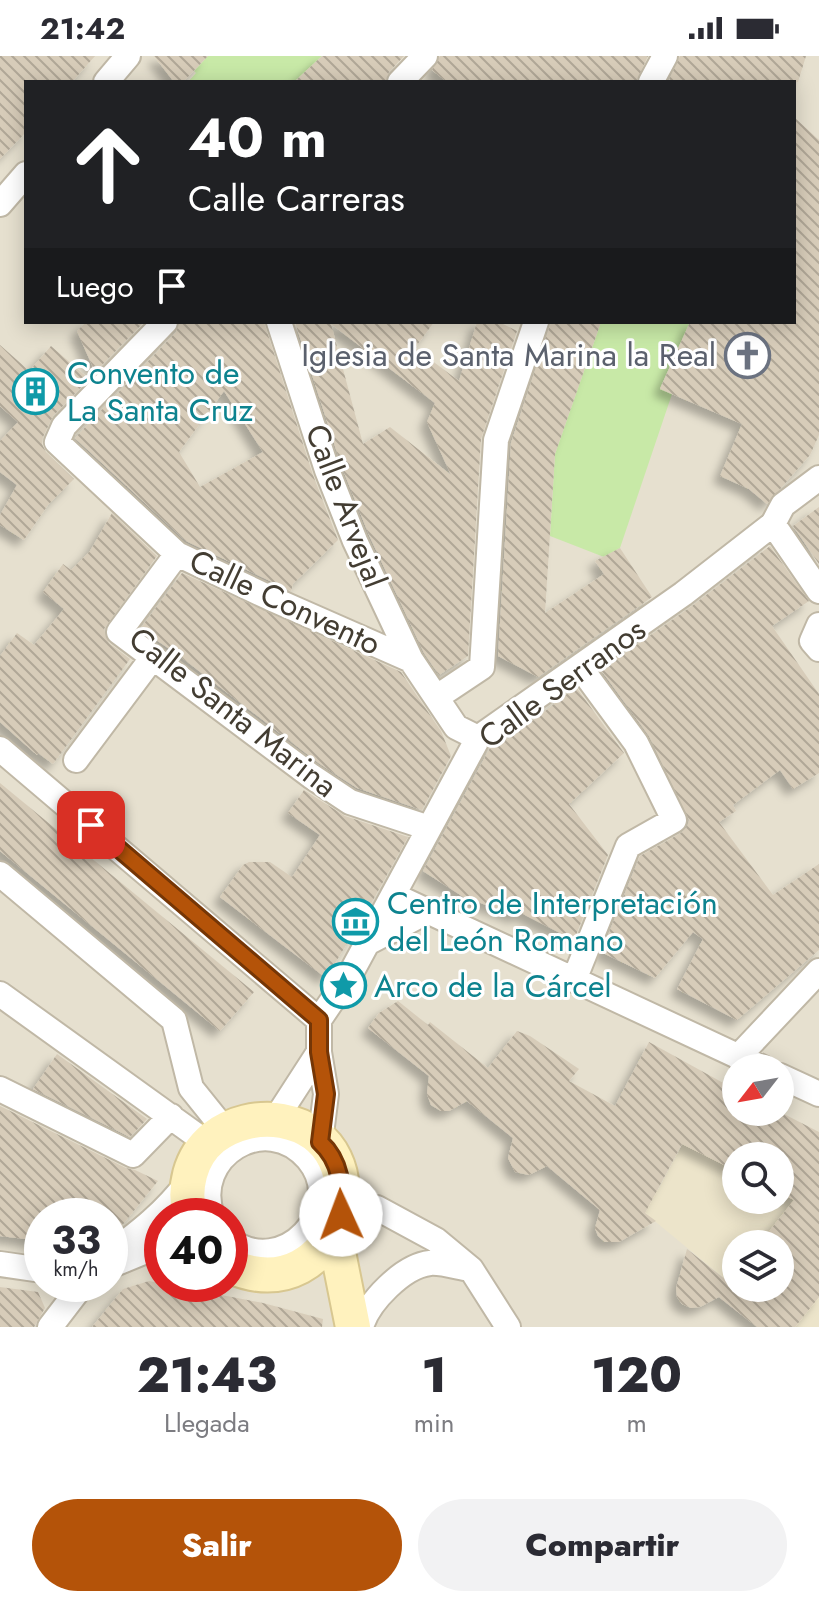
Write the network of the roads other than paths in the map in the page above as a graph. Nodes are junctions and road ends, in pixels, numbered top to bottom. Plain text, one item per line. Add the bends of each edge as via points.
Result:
1 (128, 56) edge
2 (425, 56) edge
3 (665, 56) edge
4 (108, 80) edge
5 (402, 80) edge
6 (652, 80) edge
7 (24, 176) edge
8 (0, 204) edge
9 (163, 324) edge
10 (280, 324) edge
11 (535, 324) edge
12 (819, 478) edge
13 (773, 524) junction
14 (177, 554) junction
15 (819, 591) edge
16 (819, 625) edge
17 (819, 649) edge
18 (153, 657) junction
19 (411, 660) junction
20 (580, 667) junction
21 (433, 690) junction
22 (478, 738) junction
23 (0, 749) edge
24 (76, 760) dead end
25 (429, 828) junction
26 (0, 874) edge
27 (393, 895) junction
28 (428, 911) junction
29 (367, 943) junction
30 (819, 971) edge
31 (574, 980) junction
32 (0, 994) edge
33 (319, 1020) junction
34 (319, 1052) junction
35 (731, 1054) edge
36 (741, 1054) edge
37 (794, 1082) edge
38 (0, 1089) edge
39 (819, 1094) edge
40 (171, 1116) junction
41 (275, 1120) junction
42 (215, 1136) junction
43 (320, 1142) junction
44 (188, 1182) junction
45 (187, 1198) edge
46 (208, 1198) edge
47 (338, 1224) junction
48 (128, 1241) edge
49 (248, 1249) edge
50 (0, 1264) edge
51 (24, 1267) edge
52 (471, 1269) junction
53 (291, 1270) junction
54 (248, 1272) edge
55 (69, 1302) edge
56 (50, 1327) edge
57 (351, 1327) edge
58 (361, 1327) edge
59 (508, 1327) edge

1 - 4 street
2 - 5 street
3 - 6 street
7 - 8 street
9 - 14 street, Calle Convento via 64,426 57,442
10 - 19 street, Calle Arvejal via 327,470
11 - 21 street via 496,440 482,667
12 - 13 street, Calle Serranos via 783,505
13 - 15 street
13 - 20 street, Calle Serranos
14 - 18 street, Calle Santa Marina via 119,632
14 - 19 street, Calle Convento
16 - 17 street via 812,641
18 - 24 street
18 - 25 street, Calle Santa Marina via 350,802
19 - 21 street, Calle Arvejal
20 - 22 street, Calle Serranos
20 - 31 street via 636,743 674,820 628,846
21 - 22 street, Calle Arvejal via 456,727
22 - 25 street, Calle Serranos
23 - 33 street
25 - 27 street, Calle Serranos
26 - 42 street via 174,1020 191,1088
27 - 28 street
27 - 29 street, Calle Serranos
28 - 29 street
28 - 31 street
29 - 33 street, Calle Serranos
30 - 36 street
31 - 35 street
32 - 40 street
33 - 34 street
34 - 41 street
34 - 43 street via 326,1094
37 - 39 street
38 - 40 street via 133,1155
40 - 42 street
41 - 42 street via 263,1118
41 - 43 street via 296,1124
42 - 44 street
43 - 47 street via 338,1168 343,1192
44 - 45 street
44 - 48 street via 166,1210
46 - 49 street via 212,1172 235,1146 268,1138 308,1159 321,1187 317,1218 309,1231 283,1249
47 - 52 street via 357,1207 377,1208 436,1240
47 - 53 street via 324,1248
47 - 57 street
50 - 51 street
52 - 58 street via 430,1263 397,1278 364,1314
52 - 59 street
53 - 54 street
53 - 57 street via 331,1294
55 - 56 street

